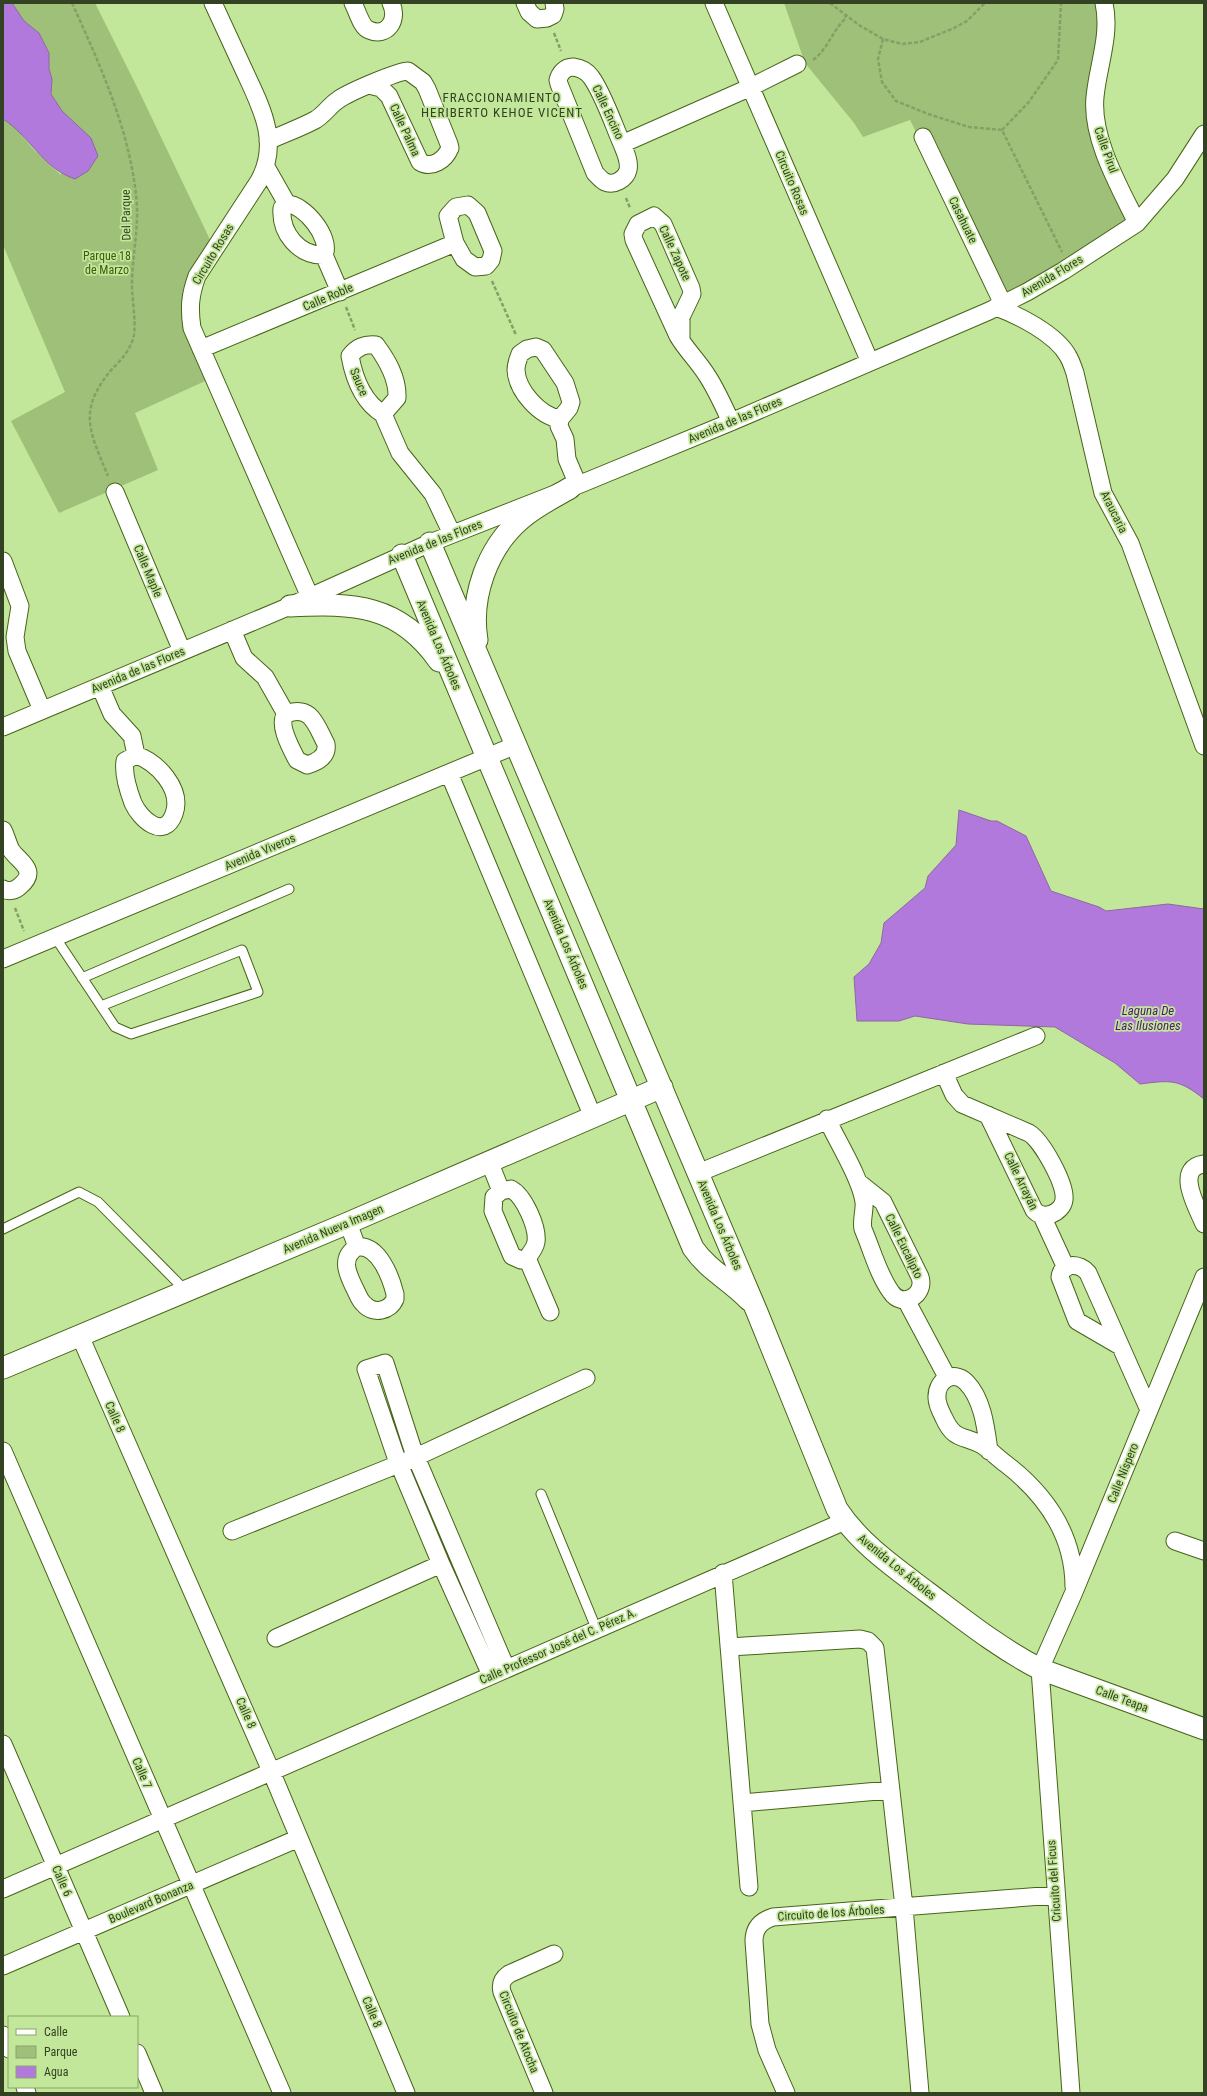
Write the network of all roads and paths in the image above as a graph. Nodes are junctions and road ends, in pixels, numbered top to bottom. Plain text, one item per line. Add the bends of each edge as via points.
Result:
1 (72, 3) edge
2 (213, 3) edge
3 (353, 3) edge
4 (391, 3) edge
5 (525, 3) edge
6 (714, 3) edge
7 (830, 3) edge
8 (985, 3) edge
9 (1061, 3) edge
10 (1104, 3) edge
11 (551, 11) edge
12 (845, 15) junction
13 (883, 38) junction
14 (797, 64) joint
15 (569, 67) junction
16 (369, 85) junction
17 (751, 87) junction
18 (1002, 130) junction
19 (923, 137) dead end
20 (1202, 139) edge
21 (268, 141) junction
22 (622, 144) junction
23 (266, 167) junction
24 (618, 181) junction
25 (287, 204) junction
26 (1137, 223) junction
27 (638, 224) junction
28 (455, 243) junction
29 (324, 255) junction
30 (486, 266) junction
31 (1069, 267) junction
32 (340, 292) junction
33 (1000, 305) junction
34 (681, 340) junction
35 (362, 346) junction
36 (201, 349) junction
37 (524, 352) junction
38 (870, 362) junction
39 (383, 414) junction
40 (560, 419) junction
41 (732, 422) junction
42 (574, 487) junction
43 (115, 492) joint
44 (452, 534) junction
45 (430, 543) junction
46 (402, 555) junction
47 (3, 561) edge
48 (310, 597) junction
49 (290, 606) junction
50 (232, 630) junction
51 (182, 651) junction
52 (480, 661) junction
53 (100, 686) junction
54 (465, 705) junction
55 (42, 710) junction
56 (286, 714) dead end
57 (3, 727) edge
58 (516, 745) junction
59 (1204, 746) edge
60 (136, 755) dead end
61 (487, 758) junction
62 (449, 773) junction
63 (3, 830) edge
64 (555, 836) junction
65 (526, 850) junction
66 (7, 852) edge
67 (289, 888) dead end
68 (5, 890) edge
69 (55, 938) junction
70 (31, 948) junction
71 (3, 959) edge
72 (82, 978) junction
73 (101, 1006) junction
74 (1036, 1036) dead end
75 (944, 1073) junction
76 (662, 1087) junction
77 (632, 1100) junction
78 (988, 1115) junction
79 (593, 1117) junction
80 (827, 1120) junction
81 (489, 1161) junction
82 (1204, 1164) edge
83 (698, 1173) junction
84 (858, 1182) junction
85 (501, 1191) junction
86 (1042, 1216) junction
87 (348, 1223) junction
88 (1204, 1224) edge
89 (3, 1229) edge
90 (358, 1247) dead end
91 (527, 1258) junction
92 (1066, 1268) junction
93 (1204, 1276) edge
94 (186, 1291) junction
95 (906, 1300) junction
96 (550, 1312) dead end
97 (757, 1312) junction
98 (80, 1336) junction
99 (1120, 1346) junction
100 (3, 1368) edge
101 (947, 1377) junction
102 (586, 1378) dead end
103 (1149, 1410) junction
104 (989, 1451) junction
105 (3, 1452) edge
106 (416, 1457) junction
107 (399, 1464) junction
108 (541, 1494) dead end
109 (845, 1520) junction
110 (232, 1531) dead end
111 (1175, 1541) dead end
112 (452, 1543) junction
113 (1204, 1551) edge
114 (438, 1557) junction
115 (723, 1573) junction
116 (1074, 1592) junction
117 (596, 1628) junction
118 (276, 1638) dead end
119 (729, 1647) junction
120 (1040, 1669) junction
121 (499, 1671) junction
122 (1204, 1729) edge
123 (3, 1744) edge
124 (271, 1771) junction
125 (890, 1790) junction
126 (742, 1803) junction
127 (161, 1819) junction
128 (299, 1838) junction
129 (55, 1866) junction
130 (191, 1885) junction
131 (749, 1887) dead end
132 (3, 1889) edge
133 (1055, 1895) junction
134 (904, 1907) junction
135 (84, 1931) junction
136 (554, 1954) dead end
137 (3, 1966) edge
138 (121, 2016) edge
139 (3, 2035) edge
140 (8, 2047) edge
141 (138, 2056) edge
142 (154, 2093) edge
143 (282, 2093) edge
144 (406, 2093) edge
145 (544, 2093) edge
146 (786, 2093) edge
147 (920, 2093) edge
148 (1071, 2093) edge

1 - 43 path, Del Parque via 109,90 134,174 137,238 132,284 134,336 127,352 101,382 92,400 89,417 92,439
2 - 21 street, Circuito Rosas via 263,112
3 - 4 street via 368,30 380,32 394,20 395,11
5 - 11 street via 529,12 537,19
6 - 17 street, Circuito Rosas
7 - 12 path
8 - 13 path via 967,21 934,38 902,44
9 - 18 path via 1058,60 1028,103
10 - 26 street, Calle Pirul via 1107,18 1095,95 1095,121 1110,163
11 - 15 path
12 - 13 path
12 - 14 path via 846,18 825,50 814,60
13 - 18 path via 878,59 882,82 896,101 969,128
14 - 17 street, Calle Encino
15 - 22 street, Calle Encino via 581,69 591,77
15 - 24 street via 559,77 559,84 595,173 605,182
16 - 16 street, Calle Palma via 404,71 423,82 449,144 450,148 444,158 432,165 426,166 420,162 389,96 381,88
16 - 21 street, Calle Palma via 337,100 317,119
17 - 22 street, Calle Encino
17 - 38 street, Circuito Rosas
18 - 31 path
19 - 33 street, Casahuate
20 - 26 street, Avenida Flores via 1175,179
21 - 23 street, Circuito Rosas
22 - 24 street, Calle Encino via 628,169 625,176
23 - 25 street
23 - 36 street, Circuito Rosas via 206,260 191,292 189,307 192,328
24 - 27 path
25 - 29 street via 293,204 309,215 324,238
25 - 29 street via 282,208 284,227 295,244 308,253
26 - 31 street, Avenida Flores
27 - 34 street via 633,234 634,240
27 - 34 street, Calle Zapote via 654,216 663,224 691,288 692,294 681,317
28 - 30 street via 464,259 474,267
28 - 30 street via 448,216 456,207 468,205 477,213 493,251
28 - 32 street, Calle Roble
29 - 32 street
30 - 37 path
31 - 33 street, Avenida Flores
32 - 35 path
32 - 36 street, Calle Roble
33 - 38 street, Avenida Flores
33 - 59 street, Araucaria via 1029,322 1056,342 1067,354 1075,373 1103,493 1130,543
34 - 41 street via 707,375
35 - 39 street, Sauce via 350,356 353,372 367,401
35 - 39 street via 376,345 391,368 398,398
36 - 48 street, Circuito Rosas
37 - 40 street via 520,354 516,369 521,385 540,412
37 - 40 street via 536,348 543,350 565,382 571,402
38 - 41 street, Avenida de las Flores
39 - 44 street, Sauce via 400,453 433,494
40 - 42 street via 559,426 565,439
41 - 42 street, Avenida de las Flores
42 - 44 street, Avenida de las Flores
42 - 52 street via 521,518 491,557 481,582 476,608
43 - 51 street, Calle Maple
44 - 45 street, Avenida de las Flores
45 - 46 street, Avenida de las Flores
45 - 52 street, Avenida Los Árboles
46 - 48 street, Avenida de las Flores
46 - 54 street, Avenida Los Árboles
47 - 55 street via 20,606 15,636 17,652
48 - 49 street, Avenida de las Flores
49 - 50 street, Avenida de las Flores
49 - 54 street via 353,606 379,612 391,618 413,633 434,653
50 - 51 street, Avenida de las Flores
50 - 56 street via 244,658 265,677
51 - 53 street, Avenida de las Flores
52 - 58 street, Avenida Los Árboles
53 - 55 street, Avenida de las Flores
53 - 60 street via 112,714 132,736
54 - 61 street, Avenida Los Árboles
55 - 57 street, Avenida de las Flores
58 - 61 street, Avenida Viveros
58 - 64 street, Avenida Los Árboles
61 - 62 street, Avenida Viveros
61 - 65 street, Avenida Los Árboles
62 - 69 street, Avenida Viveros
62 - 79 street
63 - 66 street
64 - 65 street
64 - 76 street, Avenida Los Árboles
65 - 77 street, Avenida Los Árboles
66 - 68 street via 25,864 28,872 22,885 17,889
67 - 72 lane
68 - 70 path
69 - 70 street, Avenida Viveros
69 - 72 lane
70 - 71 street, Avenida Viveros
72 - 73 lane
73 - 73 lane via 115,1028 132,1034 258,992 242,950
74 - 75 street
75 - 78 street, Calle Arrayán via 954,1095 962,1104
75 - 80 street
76 - 77 street, Avenida Nueva Imagen
76 - 83 street, Avenida Los Árboles
77 - 79 street, Avenida Nueva Imagen
77 - 97 street, Avenida Los Árboles via 693,1248 713,1272 740,1290
78 - 86 street, Calle Arrayán via 1034,1210
78 - 86 street, Calle Arrayán via 1029,1133 1040,1143 1064,1194 1062,1206 1048,1216
79 - 81 street, Avenida Nueva Imagen
80 - 83 street
80 - 84 street, Calle Eucalipto
81 - 85 street
81 - 87 street, Avenida Nueva Imagen
82 - 88 street via 1193,1167 1188,1180
83 - 97 street, Avenida Los Árboles
84 - 95 street, Calle Eucalipto via 864,1202 863,1229 892,1294
84 - 95 street, Calle Eucalipto via 883,1202 920,1277 920,1290
85 - 91 street via 494,1197 493,1211 512,1256 521,1260
85 - 91 street via 511,1189 520,1196 534,1227 535,1244
86 - 92 street
87 - 90 street
87 - 94 street, Avenida Nueva Imagen
89 - 94 lane via 79,1192 98,1202
91 - 96 street
92 - 99 street via 1080,1266 1088,1273
92 - 99 street via 1062,1270 1060,1277 1077,1321
93 - 103 street, Calle Níspero
94 - 98 street, Avenida Nueva Imagen
95 - 101 street
97 - 109 street, Avenida Los Árboles via 833,1499
98 - 100 street, Avenida Nueva Imagen
98 - 124 street, Calle 8
99 - 103 street
101 - 104 street via 960,1377 970,1387 987,1426
101 - 104 street via 940,1386 937,1397 946,1422 961,1438
102 - 106 street
103 - 116 street, Calle Níspero
104 - 116 street via 1025,1479 1051,1510 1063,1534 1071,1560
105 - 127 street, Calle 7
106 - 107 street
106 - 107 street via 385,1363 366,1370
106 - 112 street
107 - 110 street
107 - 114 street
108 - 117 lane
109 - 115 street, Calle Professor José del C. Pérez A.
109 - 120 street, Avenida Los Árboles via 866,1544 885,1560 1006,1649
111 - 113 street
112 - 114 street
112 - 121 street
114 - 118 street
114 - 121 street
115 - 117 street, Calle Professor José del C. Pérez A.
115 - 119 street
116 - 120 street, Calle Níspero
117 - 121 street, Calle Professor José del C. Pérez A.
119 - 125 street via 860,1639 866,1639 873,1644 876,1651
119 - 126 street
120 - 122 street, Calle Teapa
120 - 133 street, Cricuito del Ficus
121 - 124 street, Calle Professor José del C. Pérez A.
123 - 129 street, Calle 6
124 - 127 street
124 - 128 street, Calle 8
125 - 126 street
125 - 134 street
126 - 131 street
127 - 129 street
127 - 130 street, Calle 7
128 - 130 street, Boulevard Bonanza
128 - 144 street, Calle 8
129 - 132 street
129 - 135 street, Calle 6
130 - 135 street, Boulevard Bonanza
130 - 143 street, Calle 7
133 - 134 street, Circuito de los Árboles
133 - 148 street, Cricuito del Ficus
134 - 146 street, Circuito de los Árboles via 773,1917 758,1926 754,1941 760,2024 767,2050
134 - 147 street
135 - 137 street, Boulevard Bonanza
135 - 138 street, Calle 6
136 - 145 street, Circuito de Atocha via 508,1974 501,1981 502,1992
139 - 140 street
141 - 142 street

